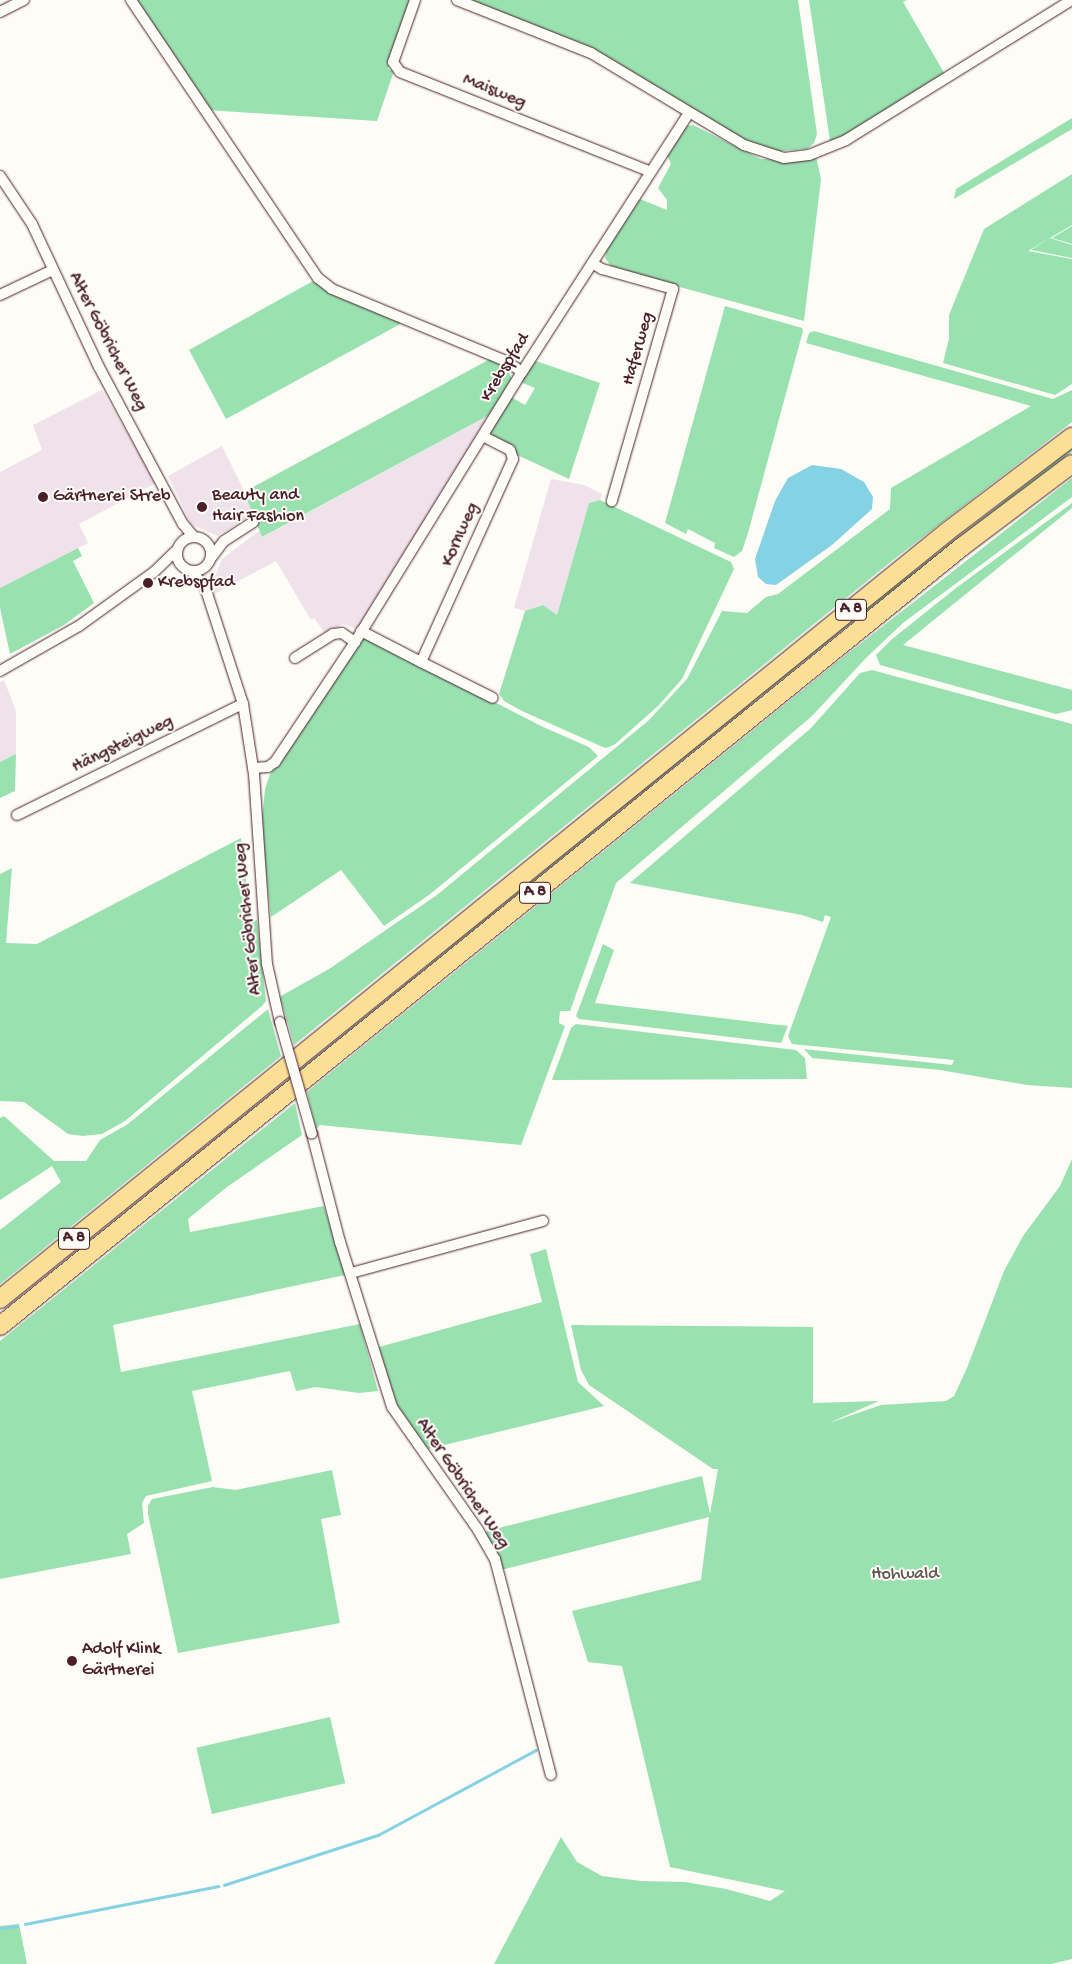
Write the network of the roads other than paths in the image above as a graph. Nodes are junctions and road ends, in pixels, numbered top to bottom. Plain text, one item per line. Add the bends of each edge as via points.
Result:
1 (24, 0) edge
2 (131, 0) edge
3 (415, 0) edge
4 (457, 0) edge
5 (1072, 0) edge
6 (0, 12) edge
7 (688, 114) junction
8 (649, 171) junction
9 (0, 176) edge
10 (592, 263) junction
11 (53, 270) junction
12 (0, 295) edge
13 (522, 372) junction
14 (482, 436) junction
15 (1072, 437) edge
16 (1072, 464) edge
17 (612, 501) dead end
18 (253, 522) dead end
19 (183, 524) junction
20 (194, 537) junction
21 (184, 540) junction
22 (224, 541) junction
23 (206, 542) junction
24 (176, 551) junction
25 (209, 562) junction
26 (182, 567) junction
27 (154, 572) junction
28 (192, 572) junction
29 (206, 587) junction
30 (361, 631) junction
31 (355, 642) junction
32 (295, 658) dead end
33 (421, 662) junction
34 (0, 671) edge
35 (493, 698) dead end
36 (243, 704) junction
37 (253, 768) junction
38 (17, 815) dead end
39 (542, 1220) dead end
40 (351, 1273) junction
41 (0, 1299) edge
42 (0, 1326) edge
43 (550, 1774) dead end

1 - 6 street
2 - 13 street via 318,278 332,289 508,362
3 - 8 street, Maisweg via 393,62 400,72
4 - 7 street via 590,53
5 - 7 street via 868,128 809,155 784,158 763,153
7 - 8 street, Krebspfad
8 - 10 street, Krebspfad
9 - 11 street, Alter Göbricher Weg via 20,202
10 - 13 street, Krebspfad
10 - 17 street, Haferweg via 602,269 674,289
11 - 12 street
11 - 19 street, Alter Göbricher Weg via 99,367
13 - 14 street, Krebspfad
14 - 30 street, Krebspfad
14 - 33 street, Kornweg via 510,450 513,459
15 - 41 highway, A 8 via 894,575
16 - 42 highway, A 8 via 848,639
18 - 22 street
19 - 20 street, Alter Göbricher Weg
19 - 21 street, Alter Göbricher Weg
20 - 21 street
20 - 23 street
21 - 24 street
22 - 23 street
22 - 25 street
23 - 25 street
24 - 26 street
24 - 27 street
25 - 28 street
25 - 29 street, Alter Göbricher Weg
26 - 27 street
26 - 28 street
27 - 34 street via 79,626
28 - 29 street, Alter Göbricher Weg
29 - 36 street, Alter Göbricher Weg
30 - 31 street, Krebspfad
30 - 33 street
31 - 32 street via 342,633 333,634
31 - 37 street, Krebspfad via 275,762 268,767
33 - 35 street
36 - 37 street, Alter Göbricher Weg
36 - 38 street, Hängsteigweg
37 - 40 street, Alter Göbricher Weg, bridge via 267,964 280,1022
39 - 40 street
40 - 43 street, Alter Göbricher Weg via 392,1408 495,1559

